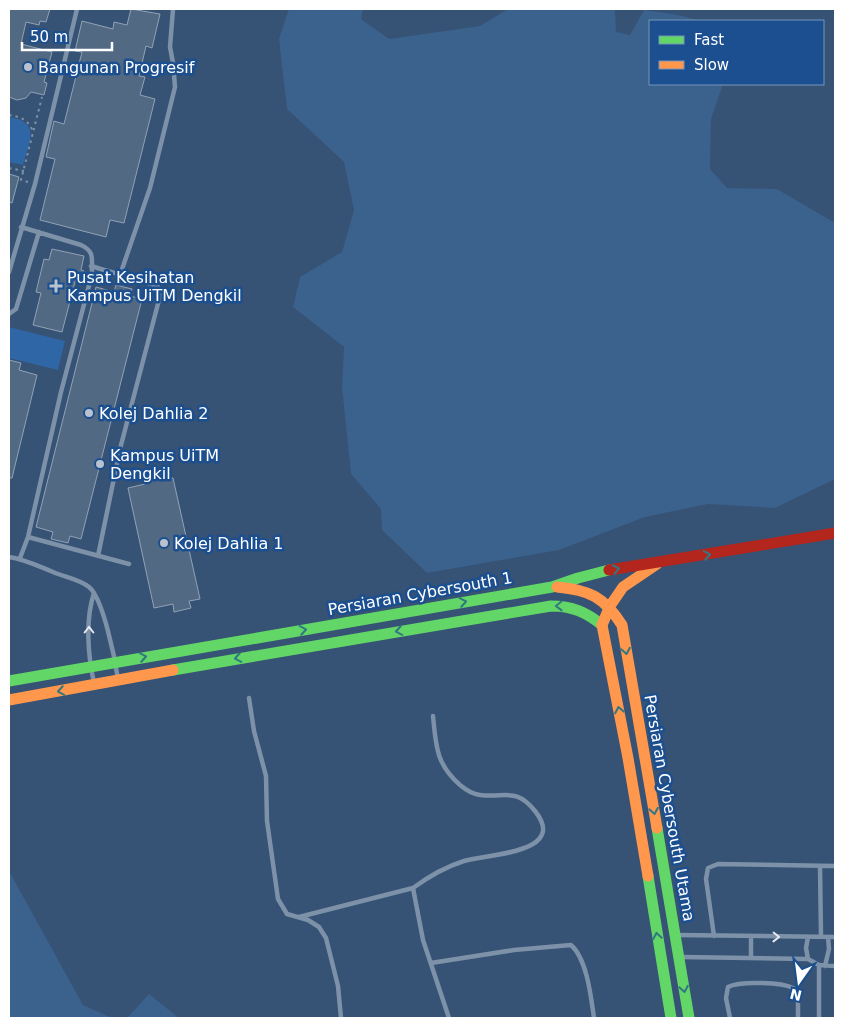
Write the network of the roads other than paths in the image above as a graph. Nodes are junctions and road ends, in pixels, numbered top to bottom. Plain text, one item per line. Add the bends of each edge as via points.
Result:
1 (77, 9) edge
2 (173, 9) edge
3 (21, 228) junction
4 (39, 232) junction
5 (91, 266) junction
6 (9, 272) edge
7 (120, 275) junction
8 (9, 314) edge
9 (835, 533) edge
10 (28, 537) junction
11 (98, 556) junction
12 (9, 557) edge
13 (20, 558) junction
14 (659, 563) junction
15 (129, 564) dead end
16 (552, 587) junction
17 (94, 593) junction
18 (610, 606) junction
19 (602, 625) junction
20 (116, 662) junction
21 (91, 667) junction
22 (118, 680) junction
23 (9, 681) edge
24 (94, 685) junction
25 (249, 698) dead end
26 (9, 700) edge
27 (433, 716) dead end
28 (820, 866) junction
29 (835, 866) edge
30 (413, 888) junction
31 (298, 917) junction
32 (675, 935) junction
33 (714, 936) junction
34 (751, 936) junction
35 (808, 937) junction
36 (821, 937) junction
37 (828, 937) junction
38 (835, 937) edge
39 (679, 957) junction
40 (751, 958) junction
41 (808, 959) junction
42 (431, 964) junction
43 (819, 965) junction
44 (825, 966) junction
45 (835, 966) edge
46 (341, 1018) edge
47 (449, 1018) edge
48 (594, 1018) edge
49 (671, 1018) edge
50 (689, 1018) edge
51 (730, 1018) edge
52 (798, 1018) edge
53 (819, 1018) edge

1 - 3 lane via 35,184
2 - 7 lane via 170,47 175,87 150,188
3 - 4 lane
3 - 6 lane
4 - 5 lane via 88,248 92,255
4 - 8 lane via 16,308
5 - 7 lane
5 - 10 lane via 92,274
7 - 11 lane via 158,286 160,296 120,449
14 -> 9 street, Persiaran Cybersouth 1
10 - 11 lane
10 - 13 lane
11 - 15 lane
12 - 13 lane
13 - 17 lane via 80,581
16 -> 14 street, Persiaran Cybersouth 1 via 575,577
14 - 18 street via 623,587
16 - 18 street, Persiaran Cybersouth Utama via 577,588
20 -> 16 street, Persiaran Cybersouth 1
17 - 20 lane
21 -> 17 lane via 89,620
18 - 19 street
18 -> 32 street, Persiaran Cybersouth Utama via 622,625
19 -> 22 street, Persiaran Cybersouth 1 via 576,608 551,606
49 -> 19 street, Persiaran Cybersouth Utama via 628,758
20 - 21 street, Persiaran Cybersouth 1
20 - 22 lane
21 - 23 street, Persiaran Cybersouth 1
21 - 24 lane
22 - 24 street, Persiaran Cybersouth 1
24 -> 26 street, Persiaran Cybersouth 1
25 - 31 lane via 266,776 267,821 278,899 287,914
27 - 30 lane via 440,759 454,779 471,793 524,798 542,821 543,831 532,846 464,861 430,875
28 - 29 lane
28 - 33 lane via 718,864 708,868 706,879
28 - 36 lane
30 - 31 lane
30 - 42 lane
31 - 46 lane via 319,927 326,938 338,986
32 - 33 lane
32 - 39 street, Persiaran Cybersouth Utama
33 - 34 lane
34 -> 35 lane
34 - 40 lane
35 - 36 lane
35 - 41 lane
36 - 37 lane
37 - 38 lane
37 - 44 lane
39 - 40 lane
39 -> 50 street, Persiaran Cybersouth Utama
40 - 41 lane
41 - 43 lane
42 - 47 lane
42 - 48 lane via 514,950 571,945 578,952 585,972
43 - 44 lane
43 - 53 lane
44 - 45 lane
51 - 52 lane via 726,992 728,987 738,984 781,984 793,988 798,999

